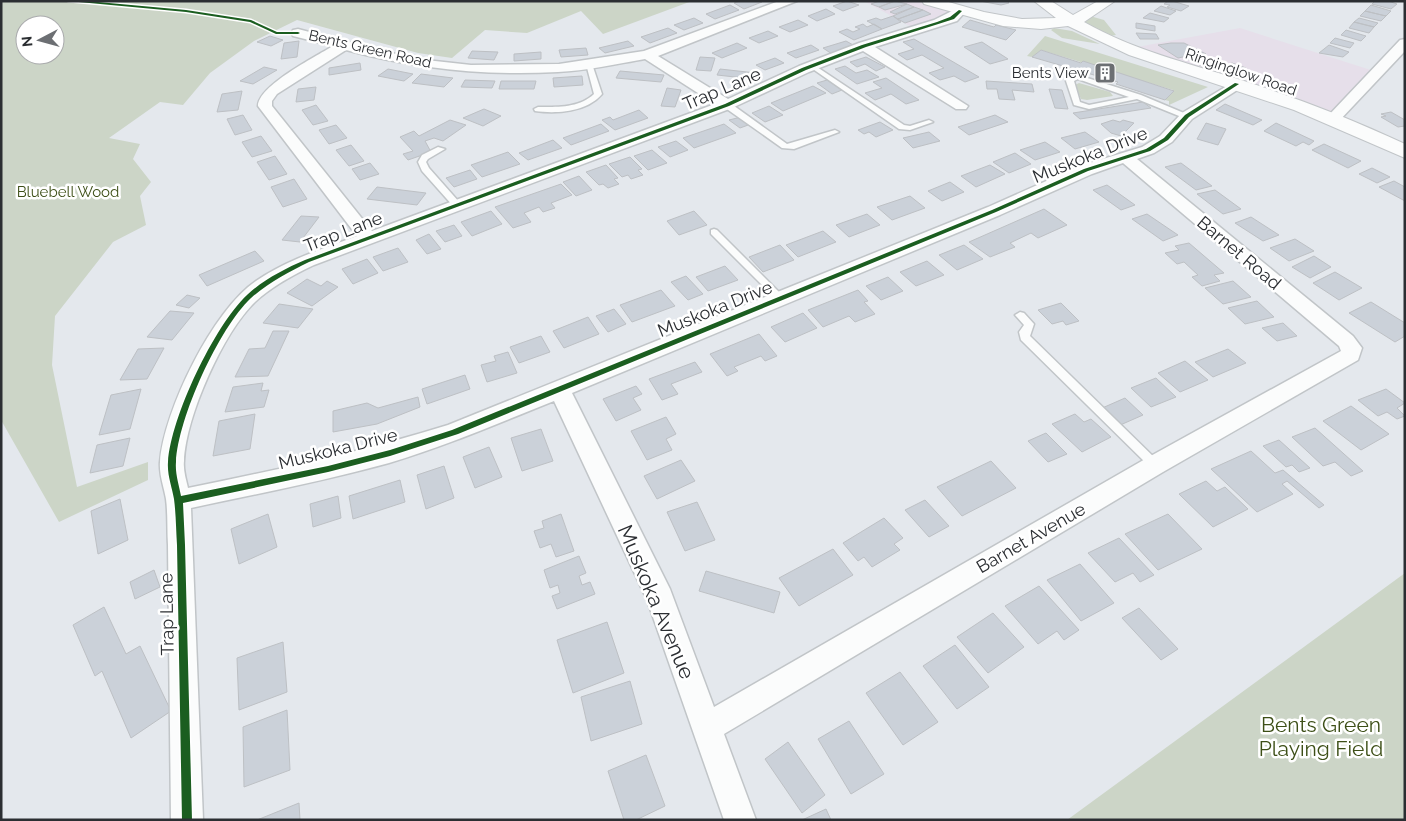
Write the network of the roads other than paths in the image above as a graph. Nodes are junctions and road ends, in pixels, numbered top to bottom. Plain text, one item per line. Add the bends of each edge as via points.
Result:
1 (791, 1) edge
2 (929, 1) edge
3 (1041, 1) edge
4 (1108, 1) edge
5 (960, 11) junction
6 (1067, 21) junction
7 (298, 33) dead end
8 (1405, 43) edge
9 (344, 45) junction
10 (864, 46) junction
11 (647, 54) junction
12 (589, 64) junction
13 (812, 66) junction
14 (1237, 84) junction
15 (1138, 98) junction
16 (727, 105) junction
17 (961, 106) dead end
18 (538, 109) dead end
19 (1186, 116) junction
20 (1333, 119) junction
21 (929, 122) dead end
22 (835, 132) dead end
23 (441, 149) dead end
24 (1405, 152) edge
25 (1126, 158) junction
26 (457, 205) junction
27 (714, 232) dead end
28 (368, 238) junction
29 (780, 298) junction
30 (1020, 315) dead end
31 (1352, 348) joint
32 (559, 390) junction
33 (1155, 465) junction
34 (178, 500) junction
35 (708, 728) junction
36 (187, 820) edge
37 (740, 820) edge

1 - 11 street, Bents Green Road
2 - 5 street
3 - 6 street, Ringinglow Road
4 - 6 street via 1080,18
5 - 6 street via 1018,22
5 - 10 street, Trap Lane via 939,23
6 - 14 street, Ringinglow Road via 1115,45
7 - 9 street, Bents Green Road
8 - 20 street
9 - 12 street, Bents Green Road via 426,64 471,69 519,70
9 - 28 street via 272,91 265,106
10 - 13 street, Trap Lane
10 - 17 street
11 - 12 street, Bents Green Road
11 - 16 street
12 - 18 lane via 598,94 594,99 571,108
13 - 16 street, Trap Lane
13 - 21 lane via 902,126 910,128
14 - 19 street, Muskoka Drive
14 - 20 street, Ringinglow Road
15 - 15 lane via 1078,77 1070,81 1081,106
15 - 19 lane
16 - 22 lane via 785,146 791,147
16 - 26 street, Trap Lane
19 - 25 street, Muskoka Drive via 1166,139
20 - 24 street, Ringinglow Road
23 - 26 lane via 422,162
25 - 29 street, Muskoka Drive via 1086,170
25 - 31 street, Barnet Road
26 - 28 street, Trap Lane
27 - 29 lane
28 - 34 street, Trap Lane via 283,273 259,288 241,305 185,406 176,432 172,462
29 - 32 street, Muskoka Drive
30 - 33 lane via 1029,324 1025,337
31 - 33 street, Barnet Avenue via 1351,354
32 - 34 street, Muskoka Drive via 390,454
32 - 35 street, Muskoka Avenue via 660,598
33 - 35 street, Barnet Avenue
34 - 36 street, Trap Lane
35 - 37 street, Muskoka Avenue

